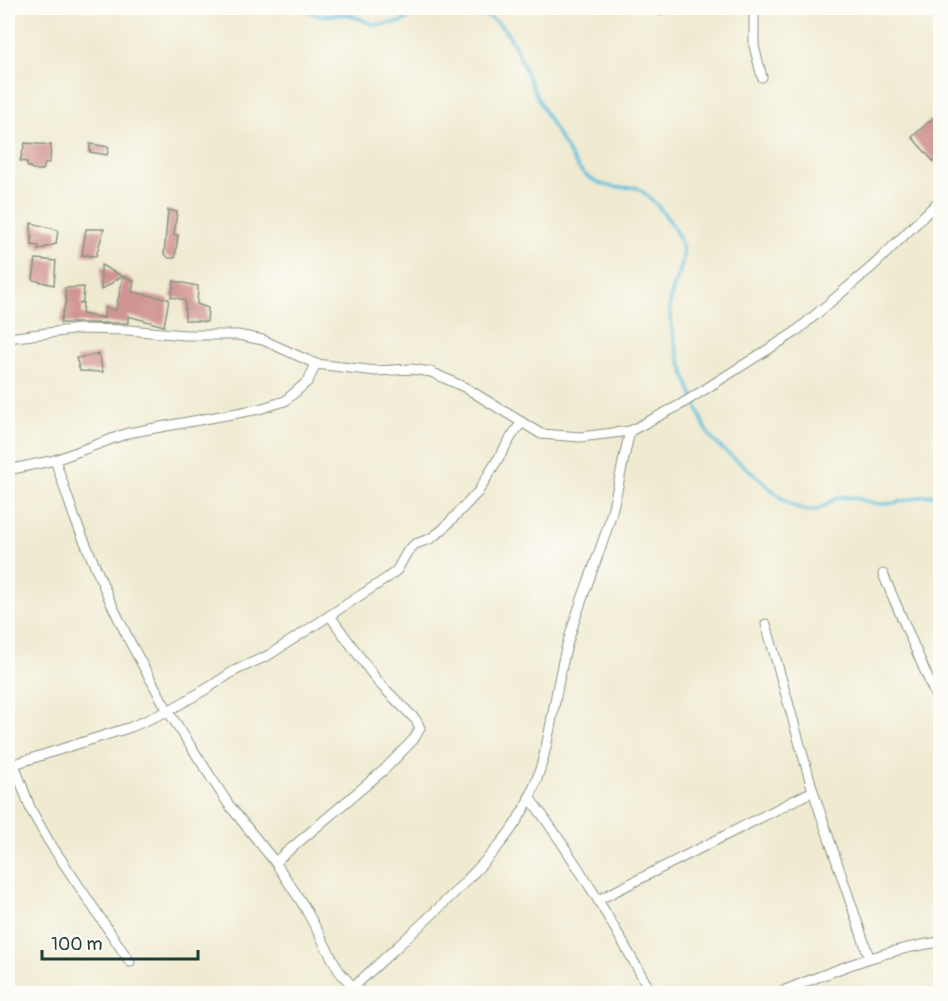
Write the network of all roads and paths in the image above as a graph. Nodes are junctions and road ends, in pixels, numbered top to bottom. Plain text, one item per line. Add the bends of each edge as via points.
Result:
1 (754, 8) edge
2 (762, 77) dead end
3 (940, 200) edge
4 (8, 338) edge
5 (316, 364) junction
6 (522, 422) junction
7 (630, 431) junction
8 (55, 460) junction
9 (8, 470) edge
10 (883, 574) dead end
11 (330, 616) junction
12 (766, 624) dead end
13 (940, 706) edge
14 (168, 711) junction
15 (11, 765) edge
16 (813, 791) junction
17 (529, 797) junction
18 (275, 862) junction
19 (598, 900) junction
20 (940, 942) edge
21 (869, 957) junction
22 (130, 962) dead end
23 (350, 990) edge
24 (652, 993) edge
25 (775, 993) edge

1 - 2 street via 754,45
3 - 7 street via 874,265 794,333 680,405
4 - 5 street via 79,329 238,335 263,340
5 - 6 street via 431,372
5 - 8 street via 308,381 285,401 128,433
6 - 7 street via 541,434 580,437
6 - 11 street via 478,492 457,516 430,539 415,544 387,578
7 - 17 street via 619,486 574,620 543,755
8 - 9 street
8 - 14 street via 110,601
10 - 13 street
11 - 14 street
11 - 18 street via 378,682 420,728 385,769
12 - 16 street
14 - 15 street
14 - 18 street via 229,806
15 - 22 street via 42,830
16 - 19 street
16 - 21 street
17 - 19 street
17 - 23 street via 502,842 479,867
18 - 23 street
19 - 24 street
20 - 21 street
21 - 25 street

